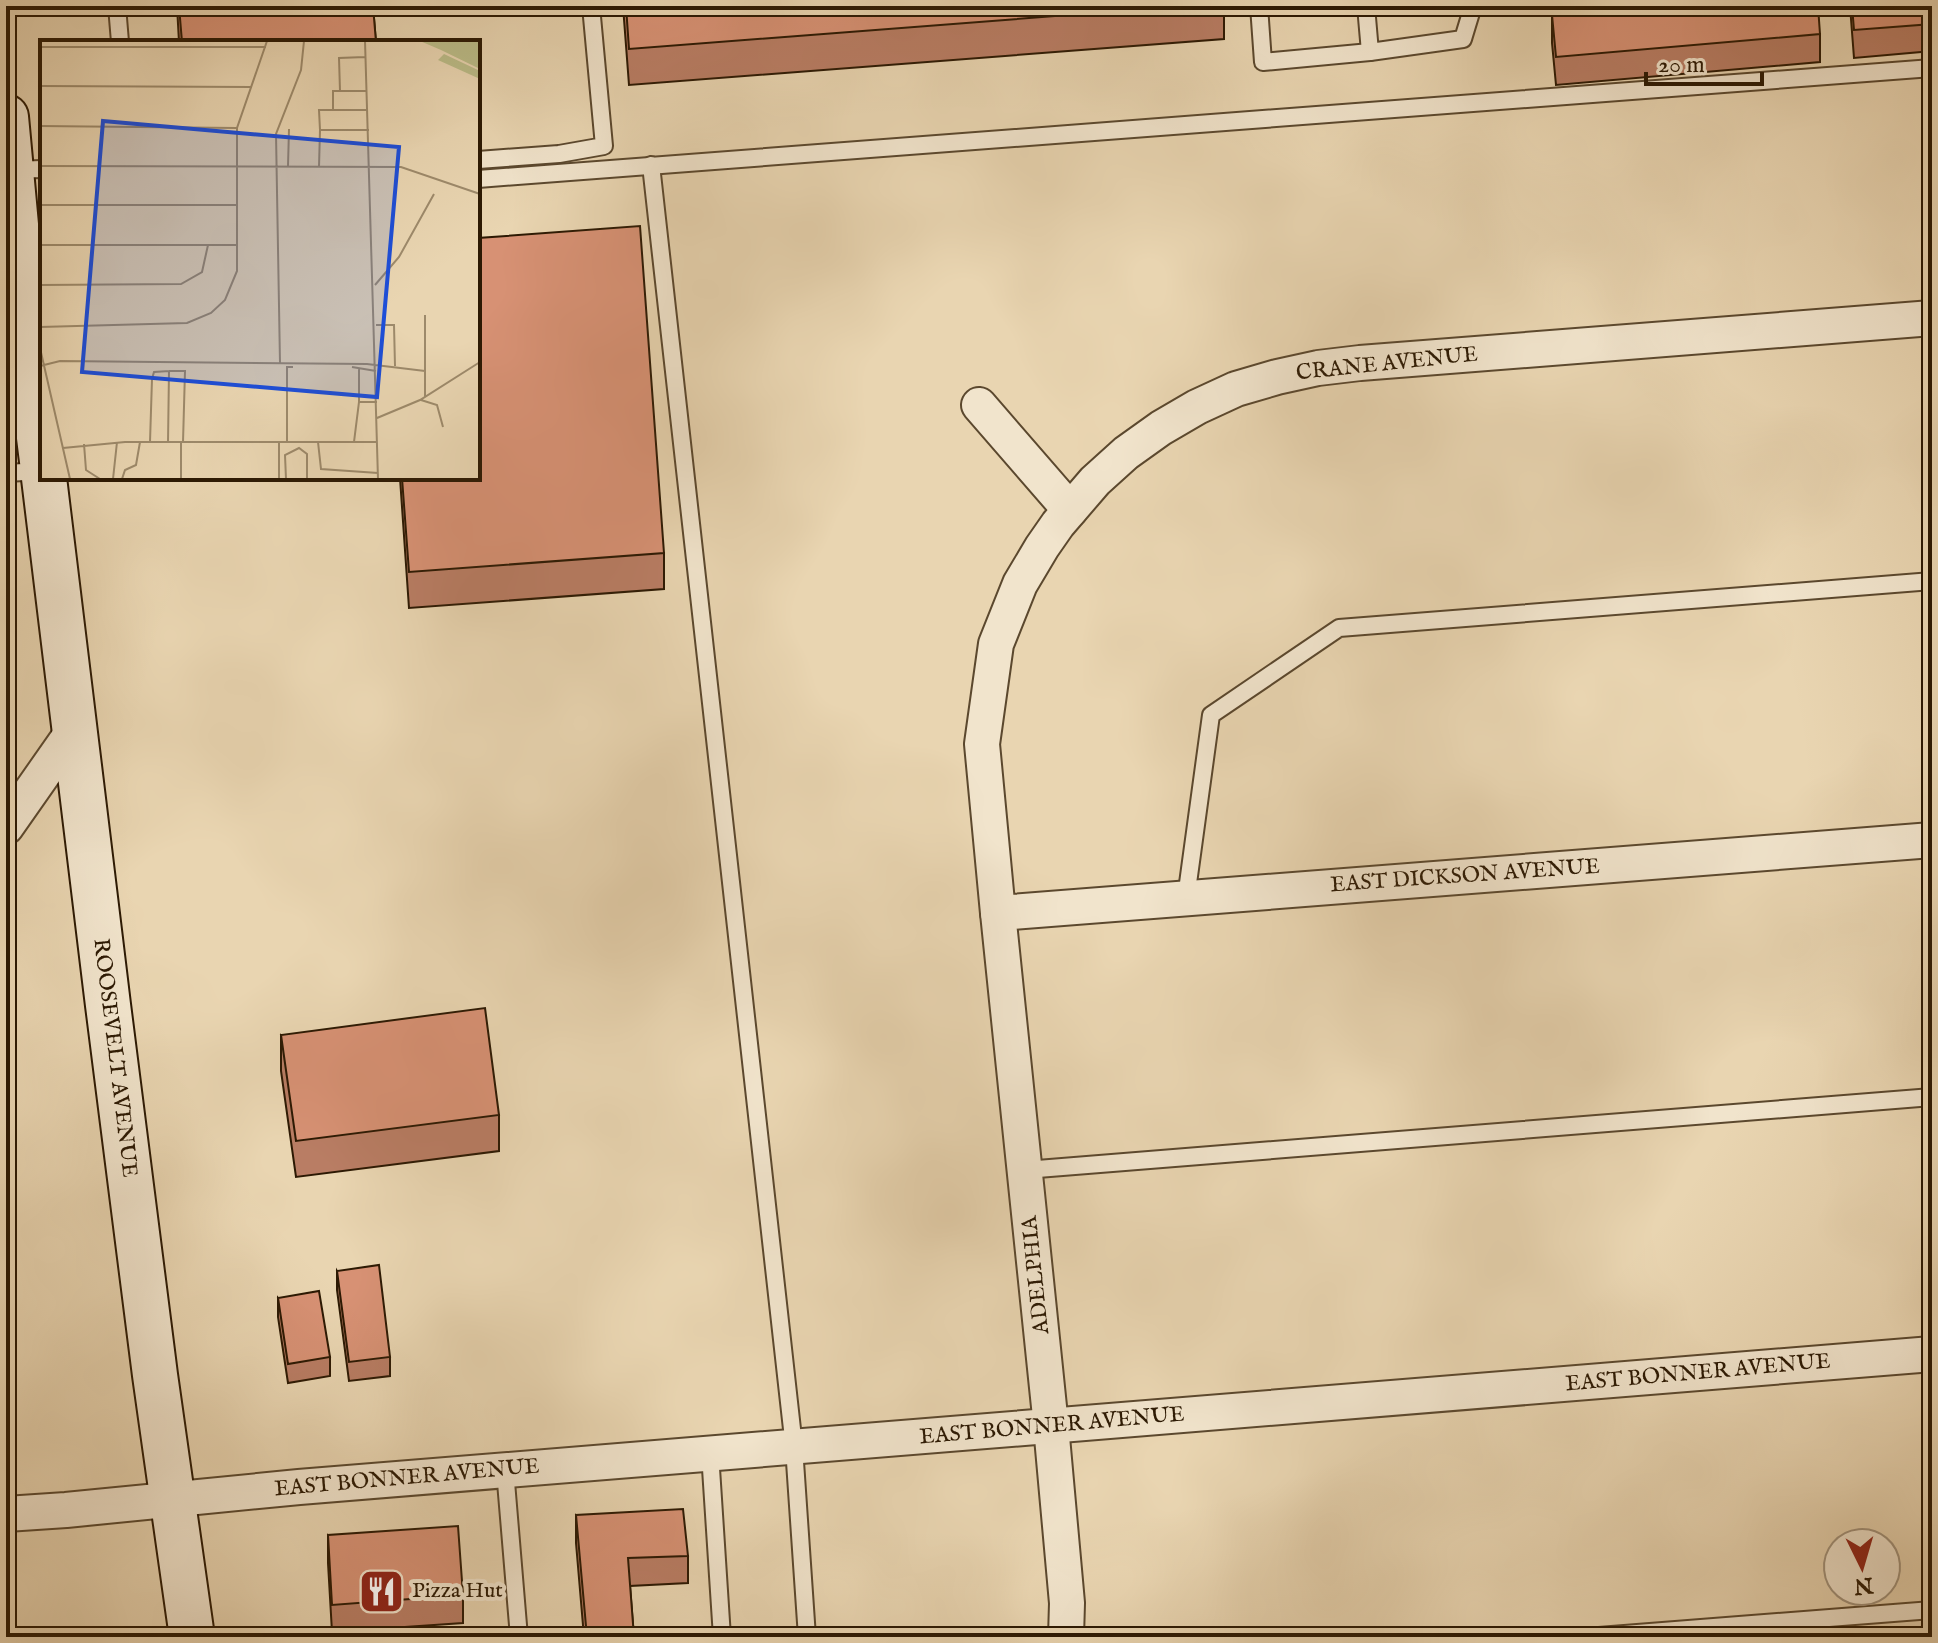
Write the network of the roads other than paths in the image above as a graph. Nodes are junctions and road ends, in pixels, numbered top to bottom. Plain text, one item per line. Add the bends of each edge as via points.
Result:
1 (117, 6) edge
2 (591, 6) edge
3 (1259, 6) edge
4 (1366, 6) edge
5 (1473, 6) edge
6 (120, 40) edge
7 (1370, 52) junction
8 (1932, 68) edge
9 (6, 117) edge
10 (480, 160) edge
11 (651, 165) junction
12 (26, 170) edge
13 (480, 179) edge
14 (16, 213) edge
15 (1932, 318) edge
16 (979, 405) dead end
17 (40, 445) edge
18 (40, 471) edge
19 (6, 473) edge
20 (44, 480) edge
21 (1070, 510) junction
22 (1932, 581) edge
23 (74, 730) junction
24 (6, 827) edge
25 (1932, 840) edge
26 (1186, 898) junction
27 (998, 913) junction
28 (1932, 1097) edge
29 (1025, 1170) junction
30 (1932, 1354) edge
31 (1051, 1426) junction
32 (794, 1447) junction
33 (710, 1453) junction
34 (505, 1470) junction
35 (173, 1499) junction
36 (6, 1514) edge
37 (1932, 1610) edge
38 (192, 1637) edge
39 (519, 1637) edge
40 (722, 1637) edge
41 (807, 1637) edge
42 (1066, 1637) edge
43 (1586, 1637) edge

1 - 6 lane
2 - 10 lane via 604,146
3 - 7 lane via 1263,62
4 - 7 lane
5 - 7 lane via 1463,39
8 - 11 lane
9 - 12 main road
11 - 13 lane
11 - 32 lane
12 - 14 main road
14 - 17 main road
15 - 21 street, CRANE AVENUE via 1360,363 1277,377 1236,389 1161,428 1126,453
16 - 21 street
18 - 19 lane
20 - 23 main road, ROOSEVELT AVENUE
21 - 27 street, CRANE AVENUE via 1020,584 996,644 982,744
22 - 26 lane via 1339,628 1211,715
23 - 24 street
23 - 35 main road, ROOSEVELT AVENUE
25 - 26 street, EAST DICKSON AVENUE
26 - 27 street, EAST DICKSON AVENUE
27 - 29 street, ADELPHIA
28 - 29 lane
29 - 31 street, ADELPHIA
30 - 31 street, EAST BONNER AVENUE
31 - 32 street, EAST BONNER AVENUE
31 - 42 street, ADELPHIA
32 - 33 street, EAST BONNER AVENUE
32 - 41 lane
33 - 34 street, EAST BONNER AVENUE
33 - 40 lane
34 - 35 street, EAST BONNER AVENUE
34 - 39 lane
35 - 36 street, EAST BONNER AVENUE
35 - 38 main road, ROOSEVELT AVENUE
37 - 43 lane

